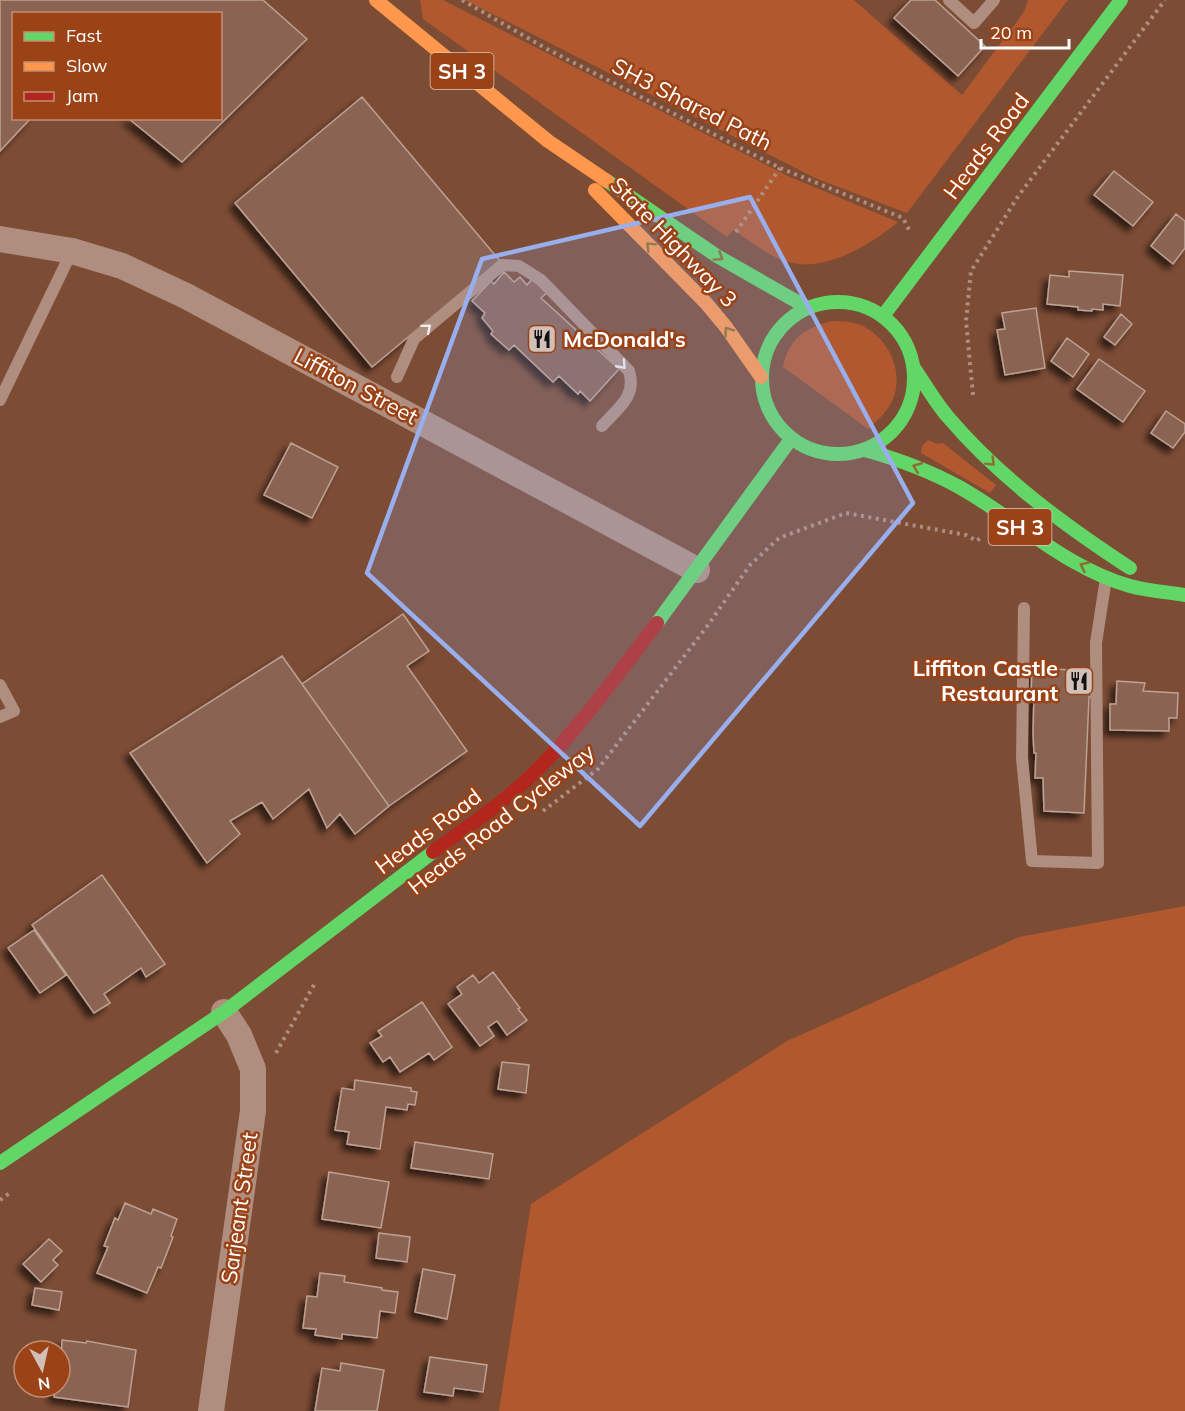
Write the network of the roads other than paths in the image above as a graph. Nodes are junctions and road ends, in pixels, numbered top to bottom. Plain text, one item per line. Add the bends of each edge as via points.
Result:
1 (376, 0) edge
2 (949, 0) edge
3 (994, 0) edge
4 (1121, 0) edge
5 (548, 141) junction
6 (0, 239) edge
7 (72, 251) junction
8 (808, 308) junction
9 (883, 316) junction
10 (914, 368) junction
11 (397, 377) dead end
12 (761, 377) junction
13 (0, 400) edge
14 (602, 426) dead end
15 (791, 439) junction
16 (865, 450) junction
17 (697, 570) junction
18 (1107, 577) junction
19 (1182, 594) edge
20 (1024, 608) dead end
21 (0, 685) edge
22 (0, 717) edge
23 (224, 1012) junction
24 (0, 1163) edge
25 (211, 1411) edge

1 - 5 main road, State Highway 3 / SH 3
2 - 3 lane via 974,23
4 - 9 main road, Heads Road
5 -> 8 main road, State Highway 3 / SH 3 via 717,256
12 -> 5 main road, State Highway 3 / SH 3 via 706,303
6 - 7 street, Liffiton Street
7 - 13 lane
7 - 17 street, Liffiton Street via 122,266 186,296
8 - 9 main road, SH 3 via 824,303 855,303
8 - 12 main road, SH 3 via 774,335
9 - 10 main road, SH 3 via 904,339
10 - 16 main road, SH 3 via 913,394 904,418 887,437
10 -> 19 main road, SH 3 via 947,416 996,468 1082,537 1118,561
11 -> 14 lane via 414,339 502,266 519,266 541,280 628,371 630,393
12 - 15 main road, SH 3 via 772,418
15 - 16 main road, SH 3 via 819,453
15 - 17 main road, Heads Road
18 -> 16 main road, SH 3 via 1038,540 959,487 899,460
17 - 23 main road, Heads Road via 603,693 531,776 500,804
18 - 19 main road, SH 3 via 1132,587
18 - 20 lane via 1096,644 1098,863 1032,861 1022,758
21 - 22 lane via 14,711
23 - 24 main road, Heads Road
23 - 25 street, Sarjeant Street via 253,1069 253,1111

